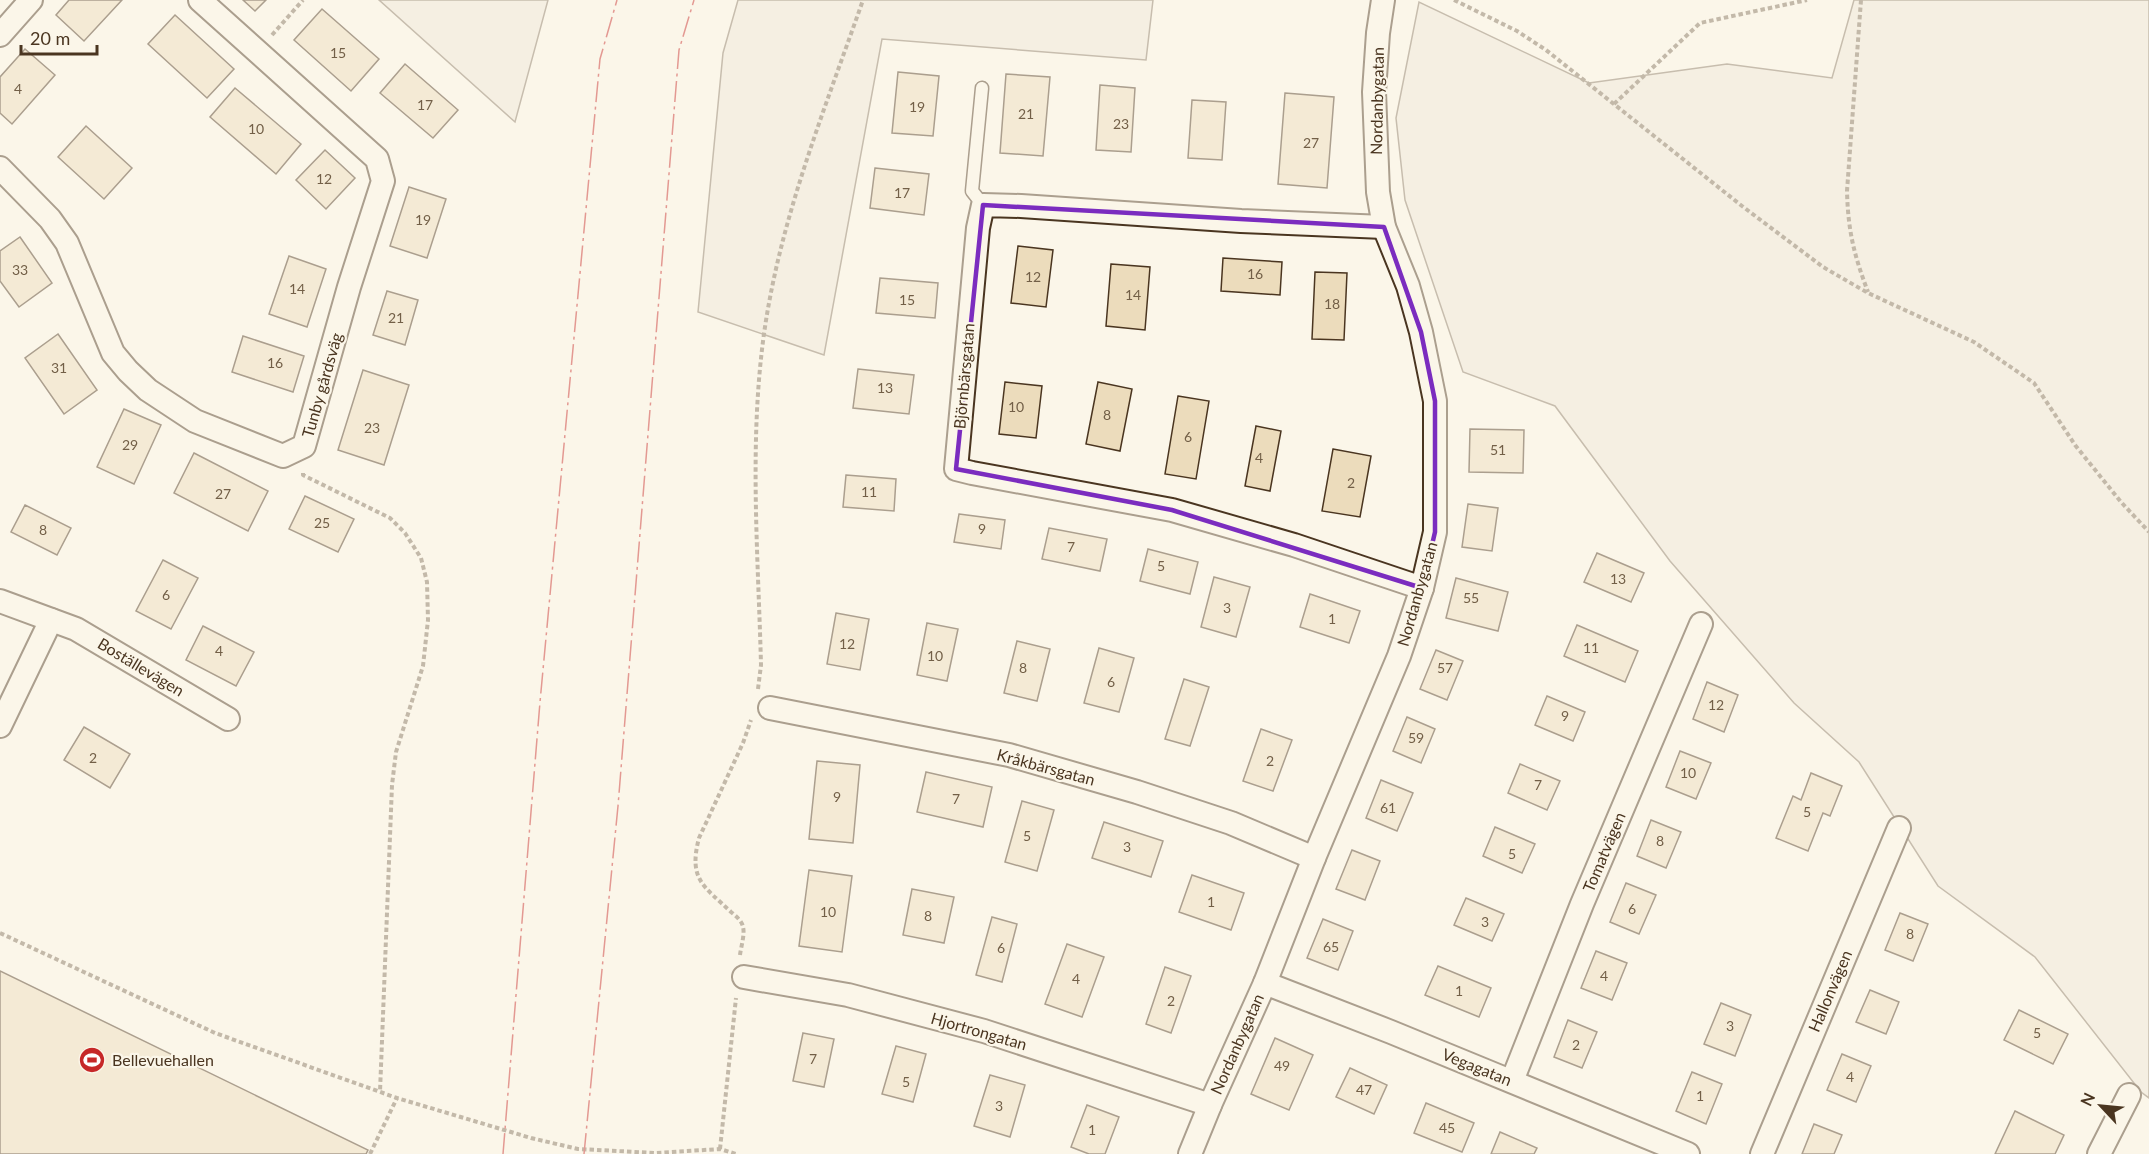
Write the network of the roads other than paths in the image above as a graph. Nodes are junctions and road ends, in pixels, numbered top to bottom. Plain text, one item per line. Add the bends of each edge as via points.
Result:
1 (31, 0) edge
2 (200, 0) edge
3 (1383, 0) edge
4 (0, 35) edge
5 (982, 88) dead end
6 (0, 168) edge
7 (983, 205) junction
8 (1384, 227) junction
9 (1422, 588) junction
10 (0, 601) edge
11 (51, 620) junction
12 (1701, 624) dead end
13 (760, 705) road end
14 (228, 719) dead end
15 (0, 726) edge
16 (1899, 828) dead end
17 (1314, 858) junction
18 (740, 974) road end
19 (1264, 983) junction
20 (1512, 1081) junction
21 (2129, 1095) dead end
22 (1210, 1105) junction
23 (1190, 1154) edge
24 (1689, 1154) edge
25 (1762, 1154) edge
26 (2099, 1154) edge

1 - 4 street
2 - 6 street, Tunby gårdsväg via 377,159 383,181 304,446 283,456 195,421 148,390 113,353 67,243 50,219
3 - 8 street, Nordanbygatan via 1374,92 1377,182
5 - 7 lane via 972,191
7 - 8 street
7 - 9 street, Björnbärsgatan via 956,468 1172,510
8 - 9 street, Nordanbygatan via 1408,286 1435,401 1434,532
9 - 17 street, Nordanbygatan via 1400,656
10 - 11 street, Boställevägen
11 - 14 street, Boställevägen via 76,629
11 - 15 street
12 - 20 street, Tomatvägen
13 - 17 street, Kråkbärsgatan via 1009,755 1231,823
16 - 25 street, Hallonvägen
17 - 19 street, Nordanbygatan
18 - 22 street, Hjortrongatan via 848,995 984,1031
19 - 20 street, Vegagatan
19 - 22 street, Nordanbygatan
20 - 24 street, Vegagatan
21 - 26 street
22 - 23 street, Nordanbygatan

